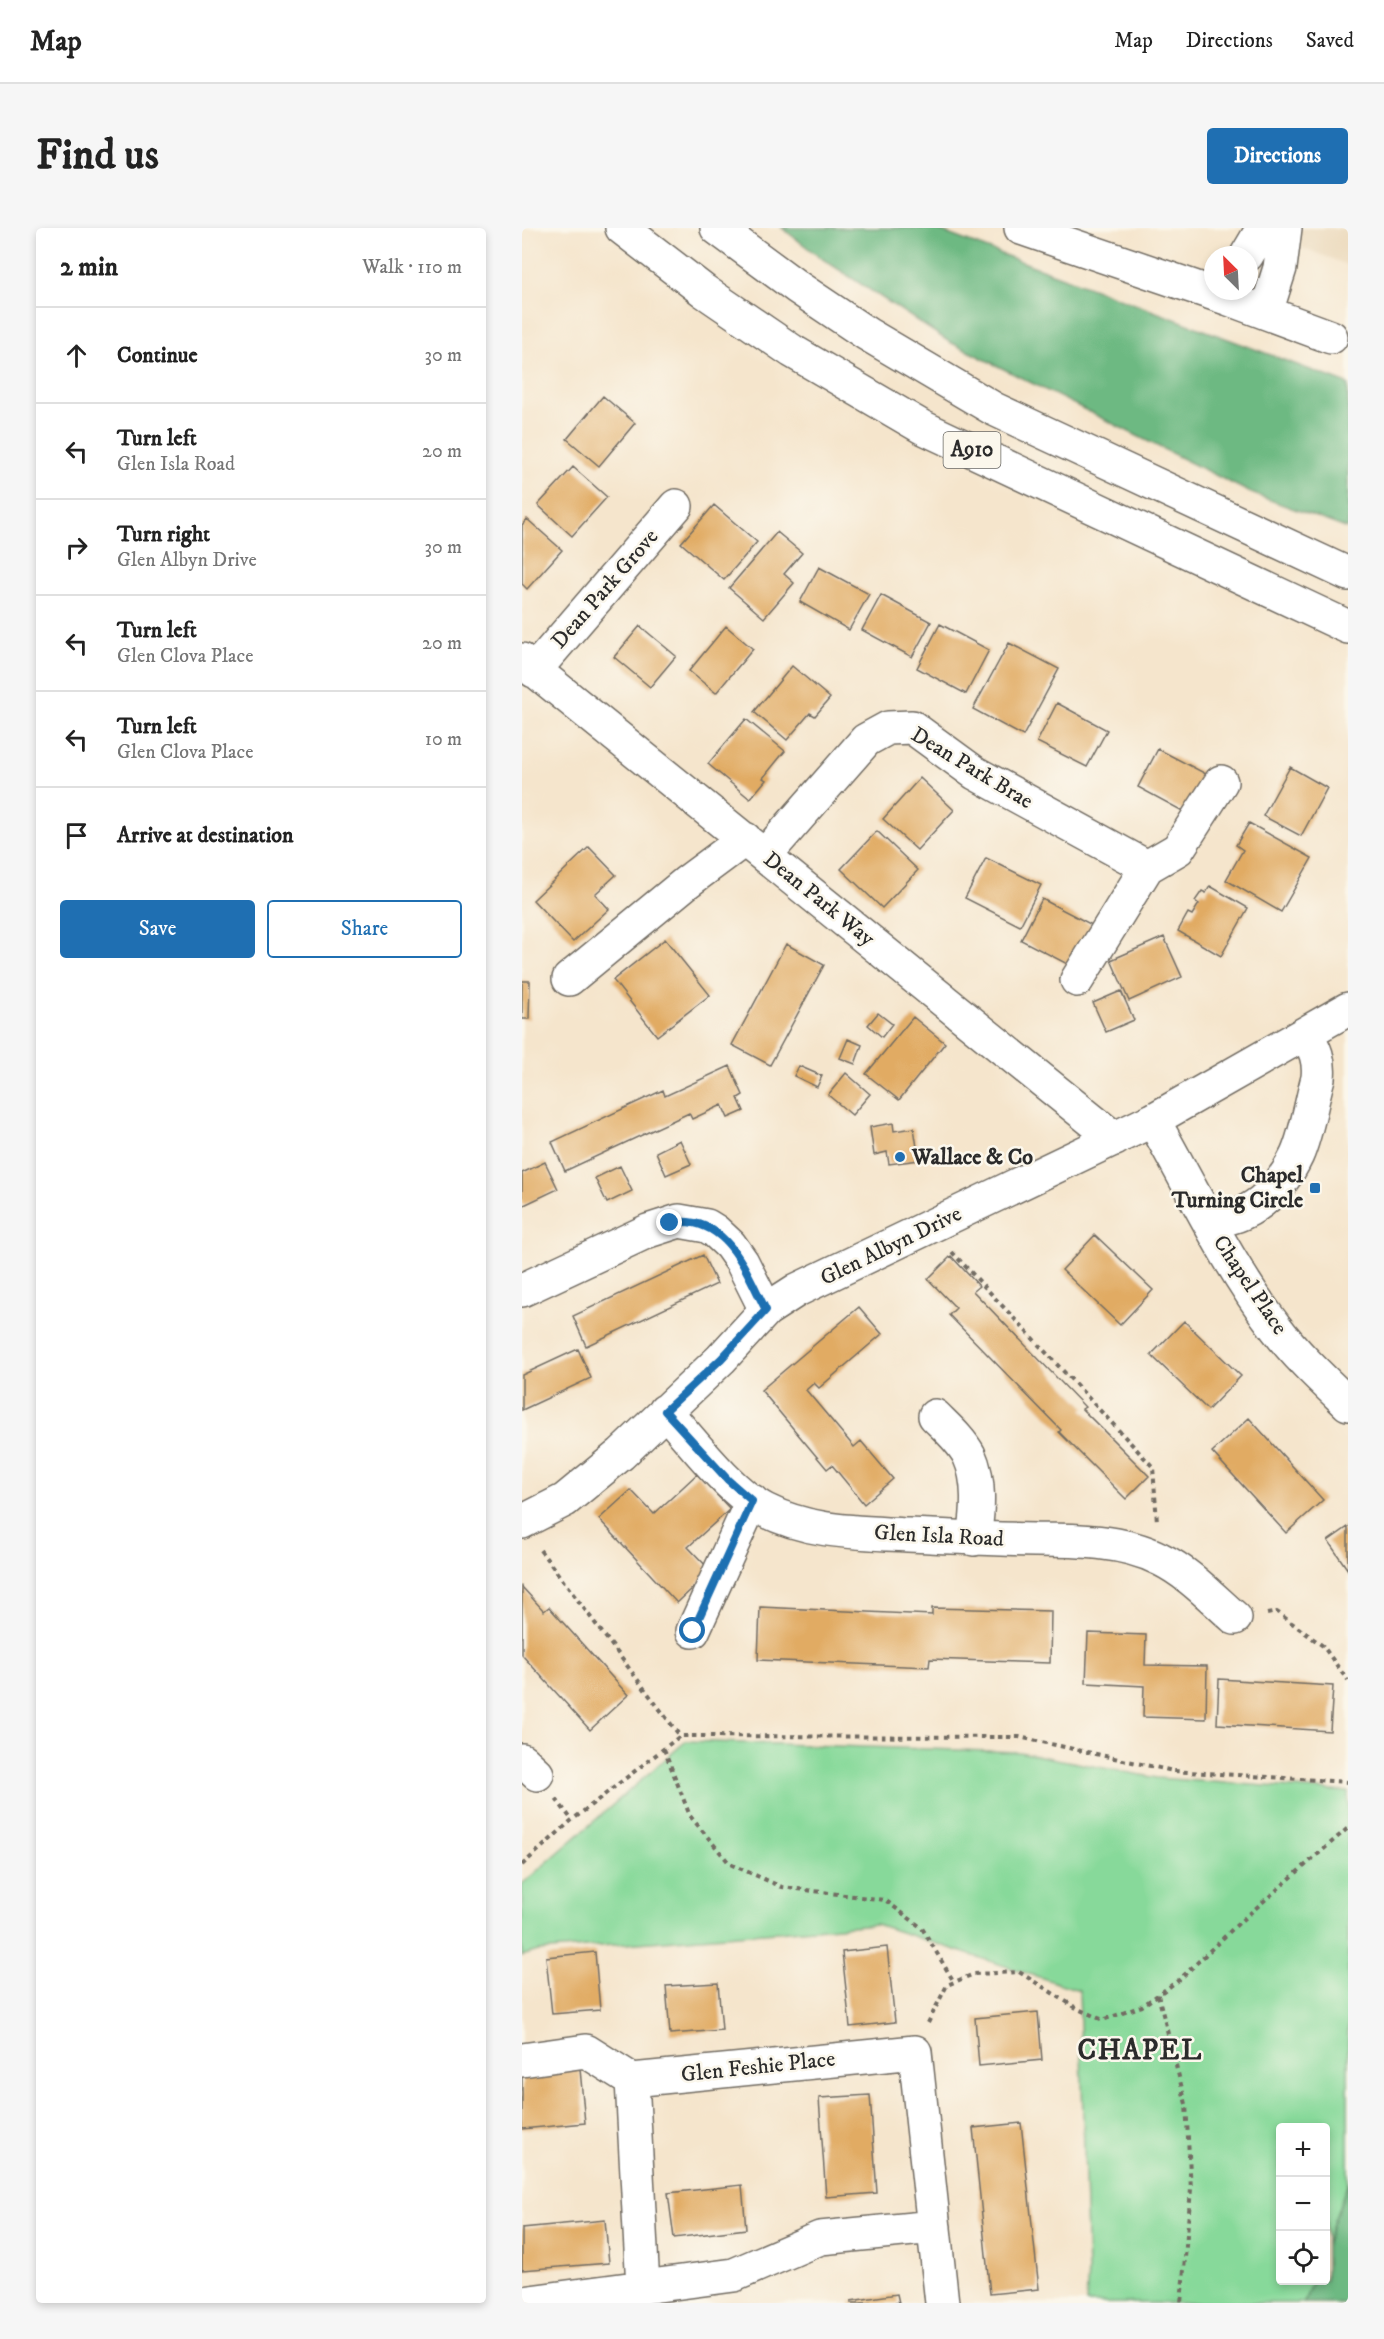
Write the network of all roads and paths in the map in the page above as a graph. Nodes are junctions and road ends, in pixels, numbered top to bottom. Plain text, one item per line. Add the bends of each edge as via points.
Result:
1 (622, 228) edge
2 (717, 228) edge
3 (1021, 228) edge
4 (1263, 228) edge
5 (1285, 228) edge
6 (1252, 246) edge
7 (1204, 287) edge
8 (1241, 300) edge
9 (1266, 312) junction
10 (1331, 336) dead end
11 (676, 506) dead end
12 (1289, 546) junction
13 (1348, 565) edge
14 (1348, 574) edge
15 (1348, 627) edge
16 (528, 665) edge
17 (1221, 783) dead end
18 (755, 847) junction
19 (1147, 867) junction
20 (569, 979) dead end
21 (1077, 980) dead end
22 (1348, 1009) edge
23 (1306, 1034) junction
24 (1153, 1120) junction
25 (1115, 1139) junction
26 (1208, 1220) junction
27 (930, 1227) junction
28 (522, 1290) edge
29 (766, 1310) junction
30 (1348, 1404) edge
31 (665, 1411) junction
32 (935, 1416) dead end
33 (752, 1501) junction
34 (529, 1534) edge
35 (974, 1539) junction
36 (1160, 1559) junction
37 (1235, 1618) joint
38 (693, 1631) dead end
39 (1348, 1681) edge
40 (680, 1736) junction
41 (664, 1749) junction
42 (1348, 1782) edge
43 (1348, 1828) edge
44 (522, 1865) edge
45 (954, 1982) junction
46 (1158, 1995) junction
47 (915, 2052) junction
48 (522, 2060) edge
49 (632, 2080) junction
50 (934, 2227) junction
51 (643, 2287) junction
52 (522, 2303) edge
53 (942, 2303) edge
54 (1181, 2303) edge

1 - 15 street, A910 via 792,351 922,427
2 - 12 street, A910 via 867,334 994,409
3 - 7 street
4 - 6 street
5 - 9 street via 1280,268
8 - 9 street
9 - 10 street
11 - 16 street, Dean Park Grove
12 - 13 street
12 - 14 street, A910
16 - 18 street, Dean Park Way
17 - 19 street via 1178,849
18 - 19 street, Dean Park Brae via 866,740 888,728 912,726 975,773
18 - 20 street, Dean Park Brae via 687,882
18 - 25 street, Dean Park Way
19 - 21 street
22 - 23 street, Glen Albyn Drive
23 - 24 street, Glen Albyn Drive
23 - 26 street via 1319,1067 1298,1153 1283,1179 1259,1203 1231,1218
24 - 25 street, Glen Albyn Drive
24 - 26 street, Chapel Place
25 - 27 street, Glen Albyn Drive
26 - 30 street, Chapel Place via 1276,1328
27 - 29 street, Glen Albyn Drive via 797,1290
27 - 36 path via 1153,1467
28 - 29 street via 648,1231 679,1221 707,1226 730,1245
29 - 31 street, Glen Albyn Drive
31 - 33 street, Glen Isla Road
31 - 34 street, Glen Albyn Drive
32 - 35 street via 969,1455 978,1508
33 - 35 street, Glen Isla Road via 792,1522 834,1531
33 - 38 street
34 - 40 path
35 - 36 street, Glen Isla Road via 1123,1546
36 - 37 street, Glen Isla Road via 1188,1576
37 - 39 path via 1277,1612 1323,1646
40 - 41 path
40 - 42 path via 1019,1737 1173,1771
41 - 44 path via 572,1820
41 - 45 path via 690,1816 730,1864 782,1887 885,1900 922,1928
43 - 46 path
45 - 46 path via 974,1974 1020,1972 1103,2020 1142,2006
45 - 47 path via 947,1985
46 - 54 path via 1186,2104 1191,2189
47 - 49 street, Glen Feshie Place
47 - 50 street
48 - 49 street via 586,2051
49 - 51 street
50 - 51 street via 820,2238 734,2275
50 - 53 street
51 - 52 street

